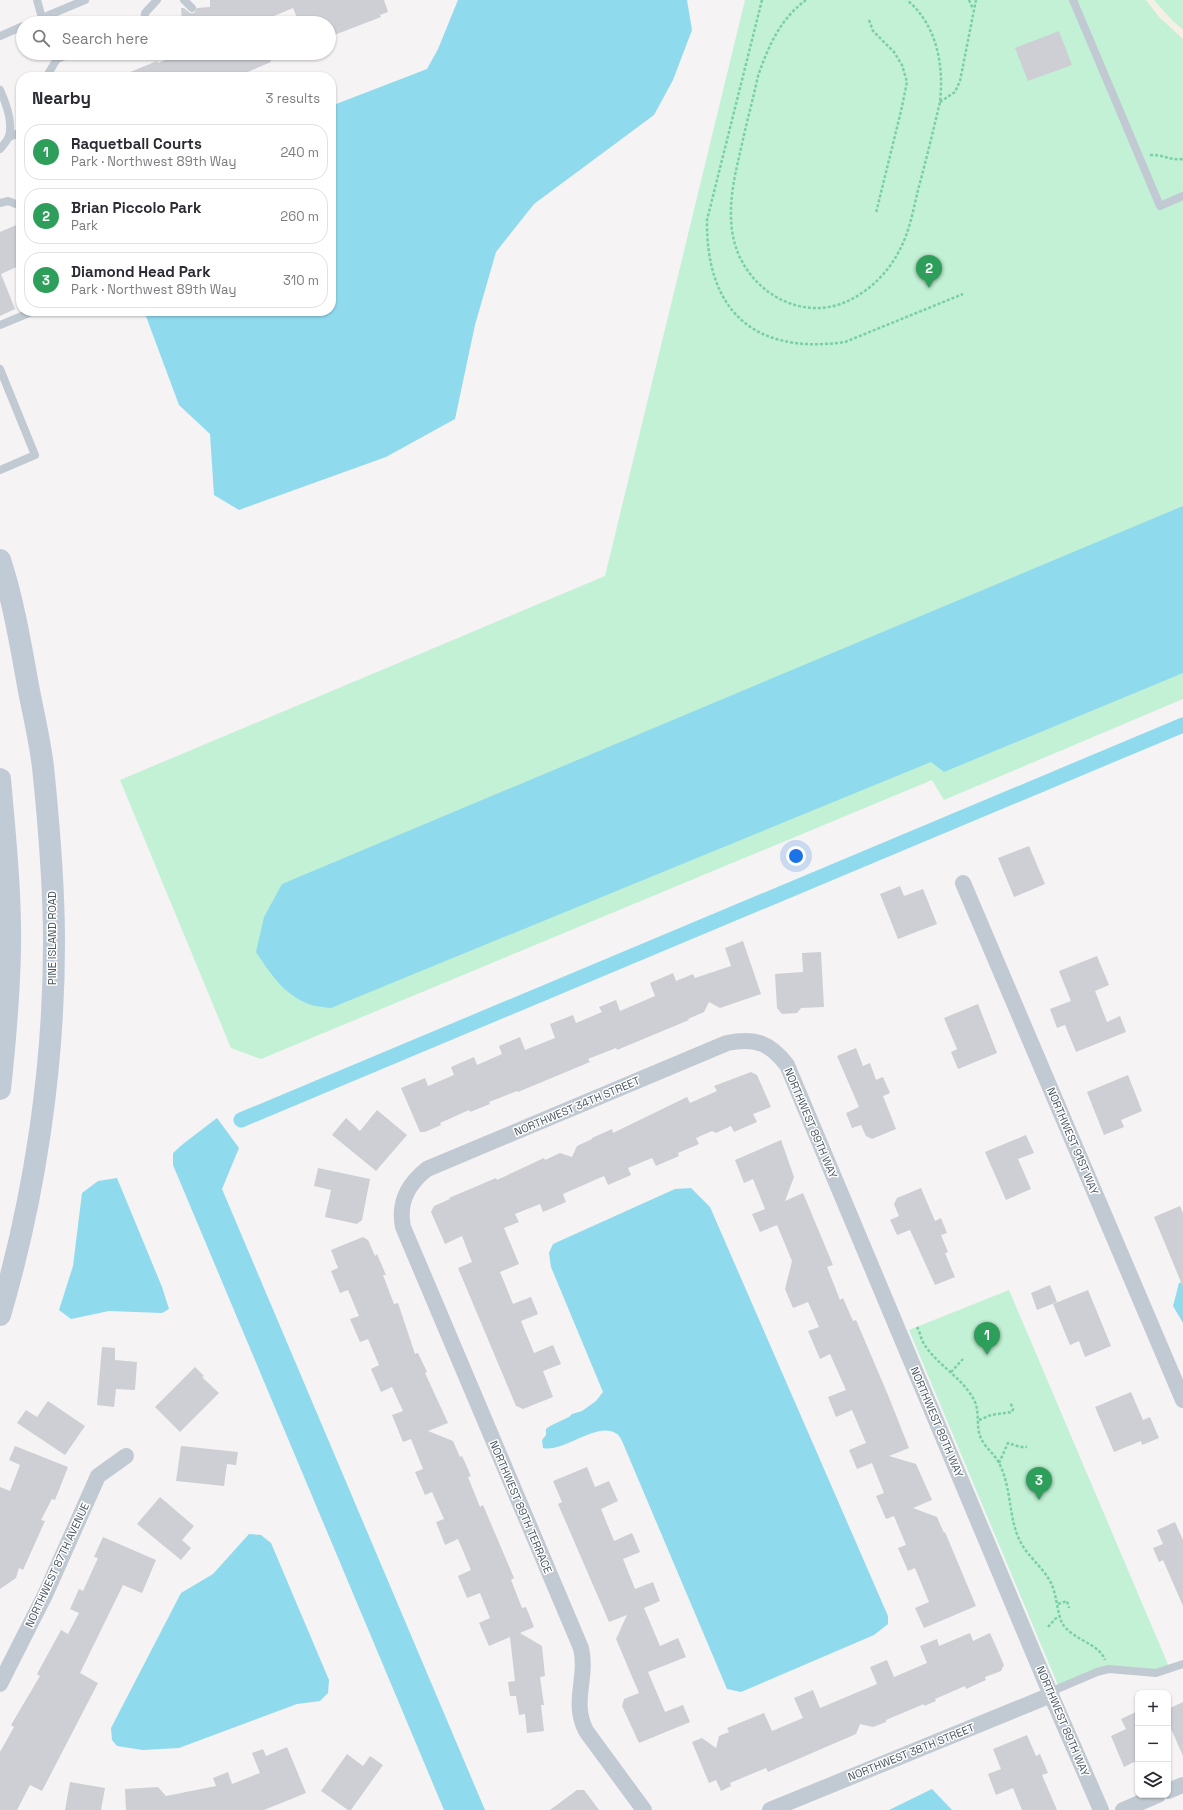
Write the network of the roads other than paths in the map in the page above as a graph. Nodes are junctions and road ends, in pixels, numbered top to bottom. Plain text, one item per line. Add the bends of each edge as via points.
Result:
1 (37, 0) edge
2 (85, 0) edge
3 (157, 0) edge
4 (184, 0) edge
5 (1073, 0) edge
6 (192, 8) dead end
7 (41, 16) edge
8 (47, 16) edge
9 (145, 16) edge
10 (16, 29) edge
11 (0, 36) edge
12 (56, 60) edge
13 (49, 72) edge
14 (0, 90) edge
15 (7, 112) junction
16 (0, 118) edge
17 (16, 134) edge
18 (9, 137) junction
19 (0, 149) edge
20 (1183, 196) edge
21 (0, 203) edge
22 (16, 204) edge
23 (22, 316) edge
24 (0, 325) edge
25 (0, 369) edge
26 (0, 470) edge
27 (0, 560) edge
28 (0, 779) edge
29 (963, 883) dead end
30 (761, 1043) joint
31 (0, 1090) edge
32 (405, 1194) joint
33 (0, 1315) edge
34 (1183, 1400) edge
35 (126, 1456) dead end
36 (1183, 1664) edge
37 (0, 1684) edge
38 (1050, 1693) junction
39 (1183, 1785) edge
40 (1171, 1790) edge
41 (1151, 1798) edge
42 (644, 1810) edge
43 (770, 1810) edge
44 (1101, 1810) edge
45 (1123, 1810) edge

1 - 7 lane
2 - 8 lane
3 - 9 lane
4 - 6 lane
5 - 20 lane via 1160,206
10 - 11 lane
12 - 13 lane
14 - 15 lane
15 - 16 lane
15 - 18 lane via 11,126
17 - 18 lane
18 - 19 lane
21 - 22 lane via 8,201
23 - 24 lane
25 - 26 lane via 35,455
27 - 33 main road, PINE ISLAND ROAD via 18,632 42,765 54,943 50,1042 35,1167
28 - 31 main road via 10,949 6,1040
29 - 34 street, NORTHWEST 91ST WAY
30 - 32 street, NORTHWEST 34TH STREET via 740,1040 727,1043 427,1169 411,1184
30 - 38 street, NORTHWEST 89TH WAY via 773,1050 787,1065
32 - 42 street, NORTHWEST 89TH TERRACE via 402,1204 403,1227 581,1648 583,1674 578,1702 581,1722
35 - 37 street, NORTHWEST 87TH AVENUE via 98,1476 45,1595
36 - 38 lane via 1156,1674 1109,1670 1097,1672
38 - 43 street, NORTHWEST 38TH STREET
38 - 44 street, NORTHWEST 89TH WAY
39 - 40 street
41 - 45 street

